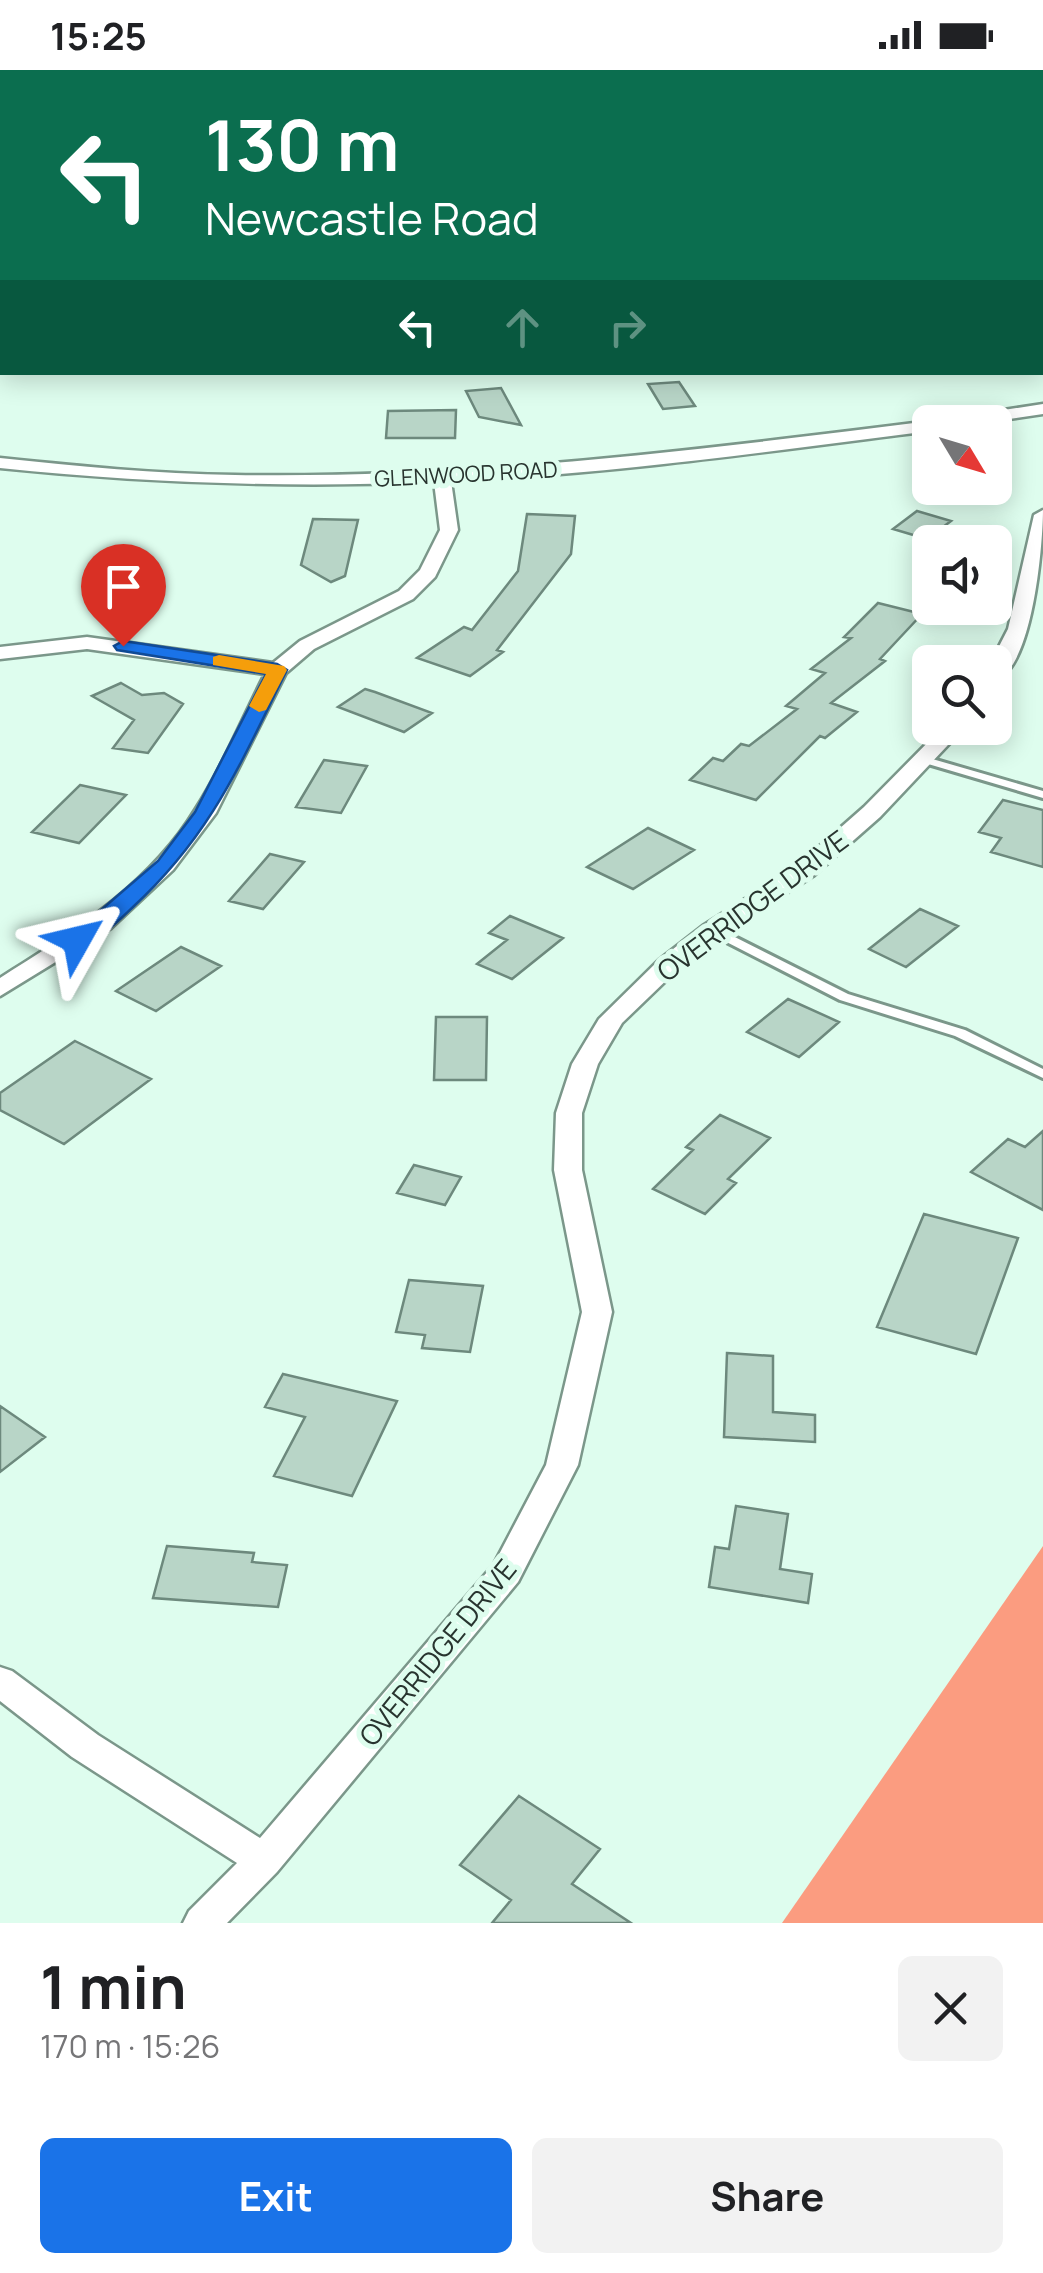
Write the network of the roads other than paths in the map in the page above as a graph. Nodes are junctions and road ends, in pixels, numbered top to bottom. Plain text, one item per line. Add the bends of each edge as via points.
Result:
1 (1043, 409) edge
2 (1018, 415) junction
3 (1012, 416) edge
4 (1043, 420) edge
5 (912, 428) edge
6 (0, 463) edge
7 (442, 478) junction
8 (1043, 515) edge
9 (1010, 645) edge
10 (0, 653) edge
11 (277, 670) junction
12 (936, 745) edge
13 (922, 759) junction
14 (1043, 795) edge
15 (713, 930) junction
16 (0, 989) edge
17 (1043, 1074) edge
18 (0, 1682) edge
19 (264, 1860) junction
20 (202, 1923) edge

1 - 2 street
2 - 3 street
2 - 4 street
5 - 7 street, GLENWOOD ROAD via 657,462
6 - 7 street, GLENWOOD ROAD via 232,481
7 - 11 street via 449,530 428,572 406,594 307,645
8 - 9 street
10 - 11 street via 87,643
11 - 16 street via 205,813 166,866 103,924
12 - 13 street, OVERRIDGE DRIVE
13 - 14 lane
13 - 15 street, OVERRIDGE DRIVE via 805,871
15 - 17 lane via 844,997 960,1034
15 - 19 street, OVERRIDGE DRIVE via 612,1018 585,1064 569,1114 568,1170 597,1312 562,1465 506,1574
18 - 19 street via 85,1746
19 - 20 street, OVERRIDGE DRIVE

